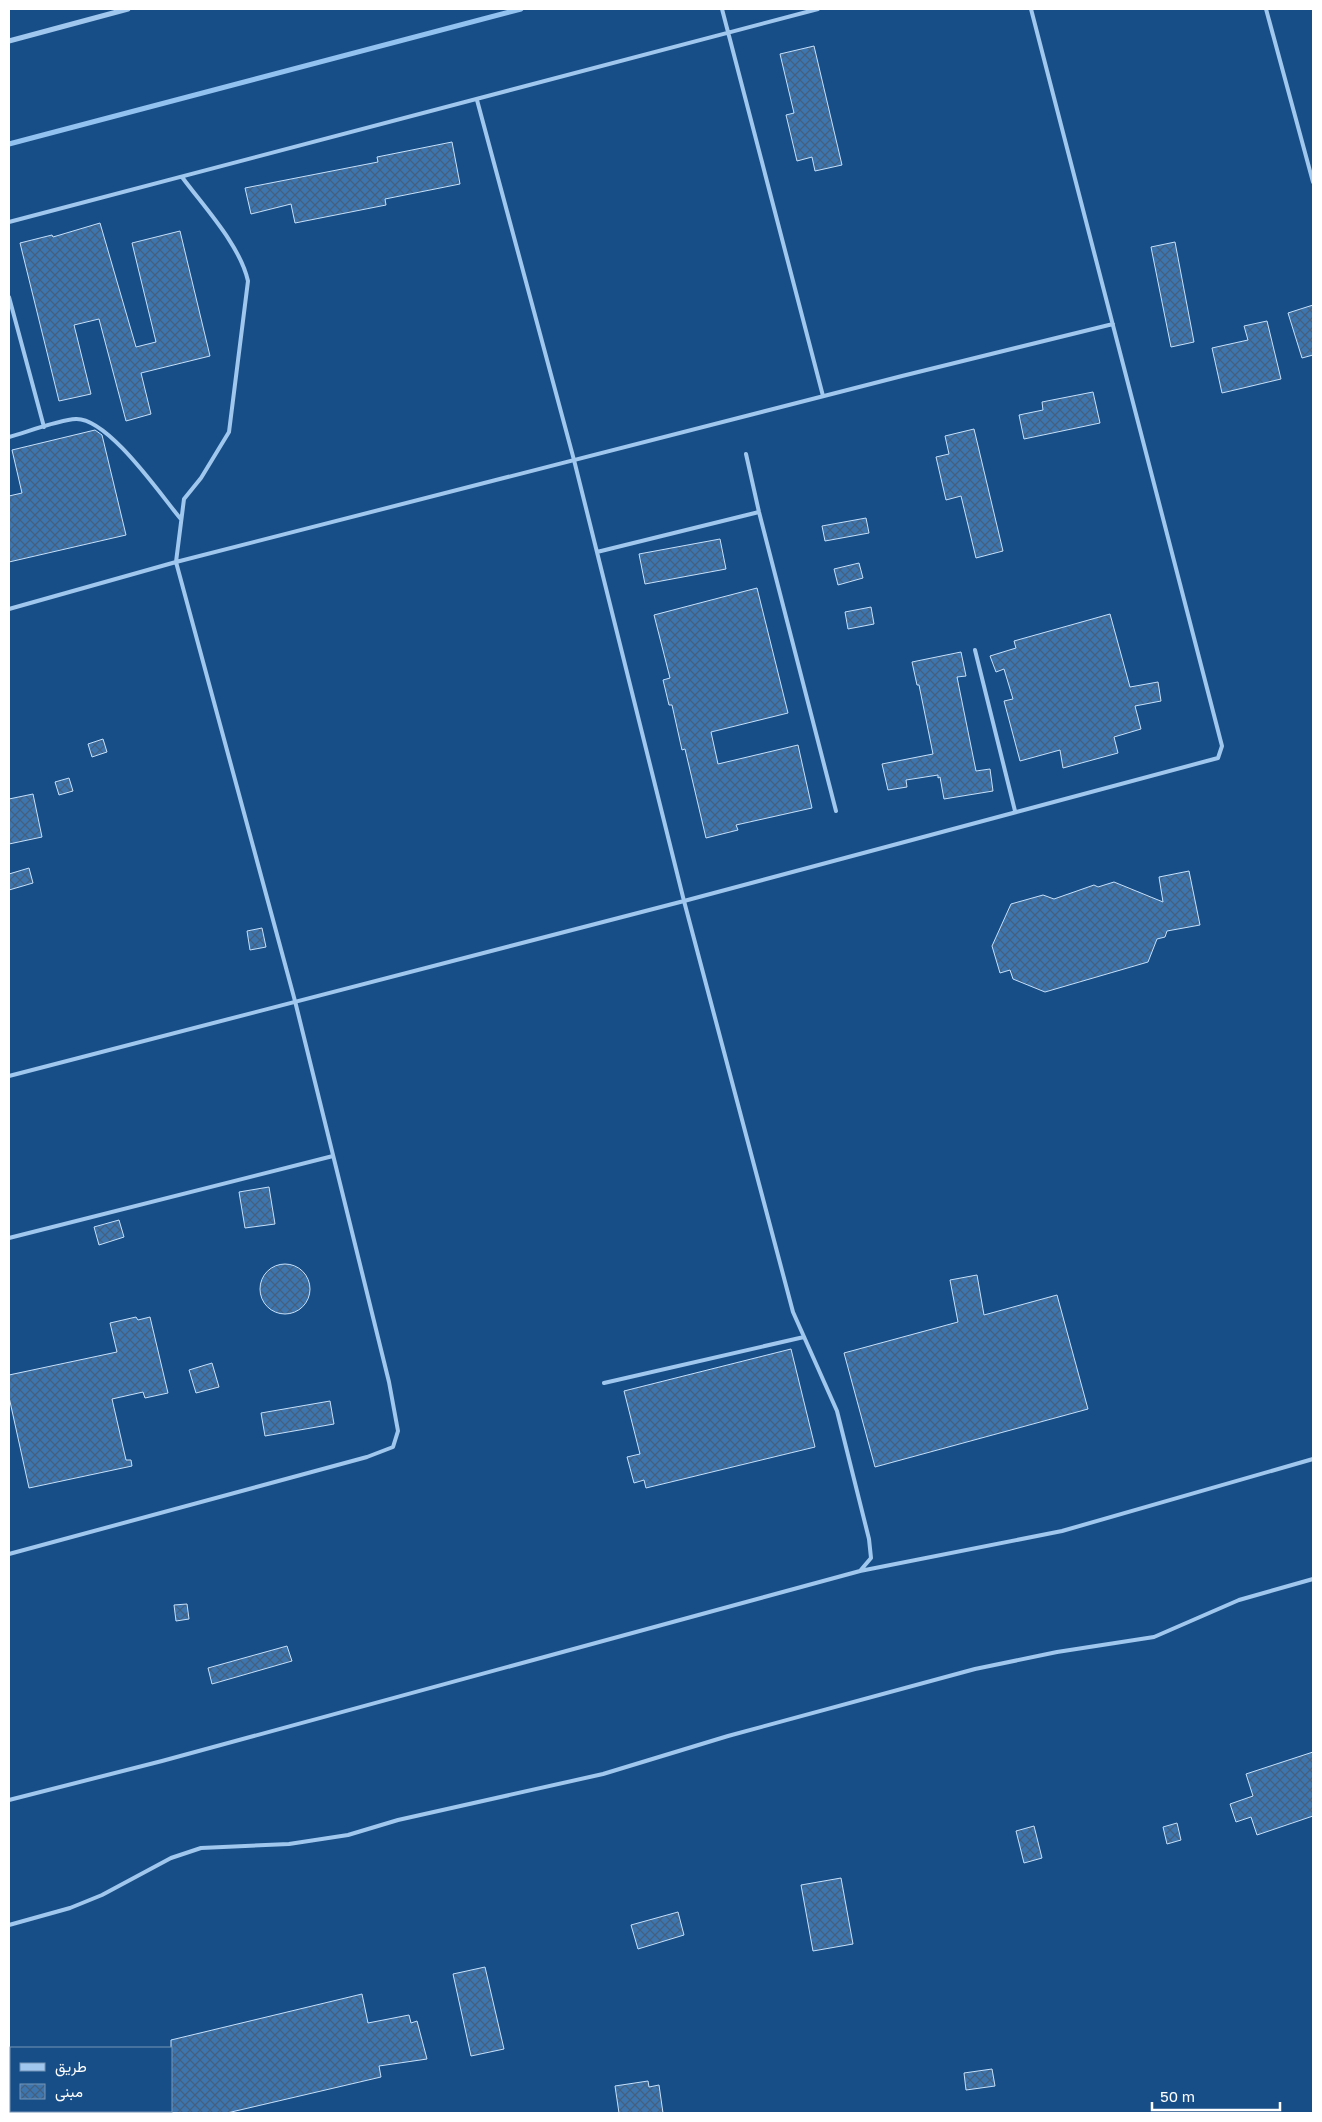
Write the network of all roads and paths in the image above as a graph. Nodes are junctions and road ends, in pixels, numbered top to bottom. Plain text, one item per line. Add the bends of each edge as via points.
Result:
1 (128, 9) edge
2 (722, 9) edge
3 (818, 9) edge
4 (1031, 9) edge
5 (1266, 9) edge
6 (728, 33) junction
7 (9, 40) edge
8 (477, 100) junction
9 (182, 177) junction
10 (1313, 182) edge
11 (9, 222) edge
12 (9, 297) edge
13 (1113, 324) junction
14 (823, 396) junction
15 (44, 427) junction
16 (9, 437) edge
17 (746, 454) dead end
18 (574, 460) junction
19 (759, 512) junction
20 (180, 518) junction
21 (597, 552) junction
22 (176, 562) junction
23 (9, 609) edge
24 (975, 650) dead end
25 (836, 811) dead end
26 (1015, 811) junction
27 (684, 901) junction
28 (294, 1001) junction
29 (9, 1076) edge
30 (333, 1156) junction
31 (9, 1238) edge
32 (804, 1337) junction
33 (604, 1384) dead end
34 (1313, 1459) edge
35 (9, 1554) edge
36 (860, 1571) junction
37 (1313, 1579) edge
38 (9, 1800) edge
39 (9, 1925) edge

1 - 7 street
2 - 6 lane
3 - 6 lane
4 - 13 lane
5 - 10 lane
6 - 8 lane
6 - 14 lane
8 - 9 lane
8 - 18 lane
9 - 11 lane
9 - 20 lane via 236,250 248,281 229,432 184,499
12 - 15 lane
13 - 14 lane
13 - 26 lane via 1222,746 1218,758 1206,763
14 - 18 lane
15 - 16 lane
15 - 20 lane via 77,419 93,424 118,442
17 - 19 lane
18 - 21 lane
18 - 22 lane
19 - 21 lane
19 - 25 lane
20 - 22 lane
21 - 27 lane
22 - 23 lane
22 - 28 lane
24 - 26 lane
26 - 27 lane
27 - 28 lane
27 - 32 lane via 792,1312
28 - 29 lane
28 - 30 lane
30 - 31 lane
30 - 35 lane via 390,1382 398,1431 393,1447 367,1458
32 - 33 lane
32 - 36 lane via 837,1411 869,1539 870,1558
34 - 36 lane via 1062,1531
36 - 38 lane
37 - 39 lane via 1239,1600 1154,1636 975,1669 728,1736 603,1774 398,1820 348,1835 289,1844 201,1848 171,1858 102,1895 70,1908

